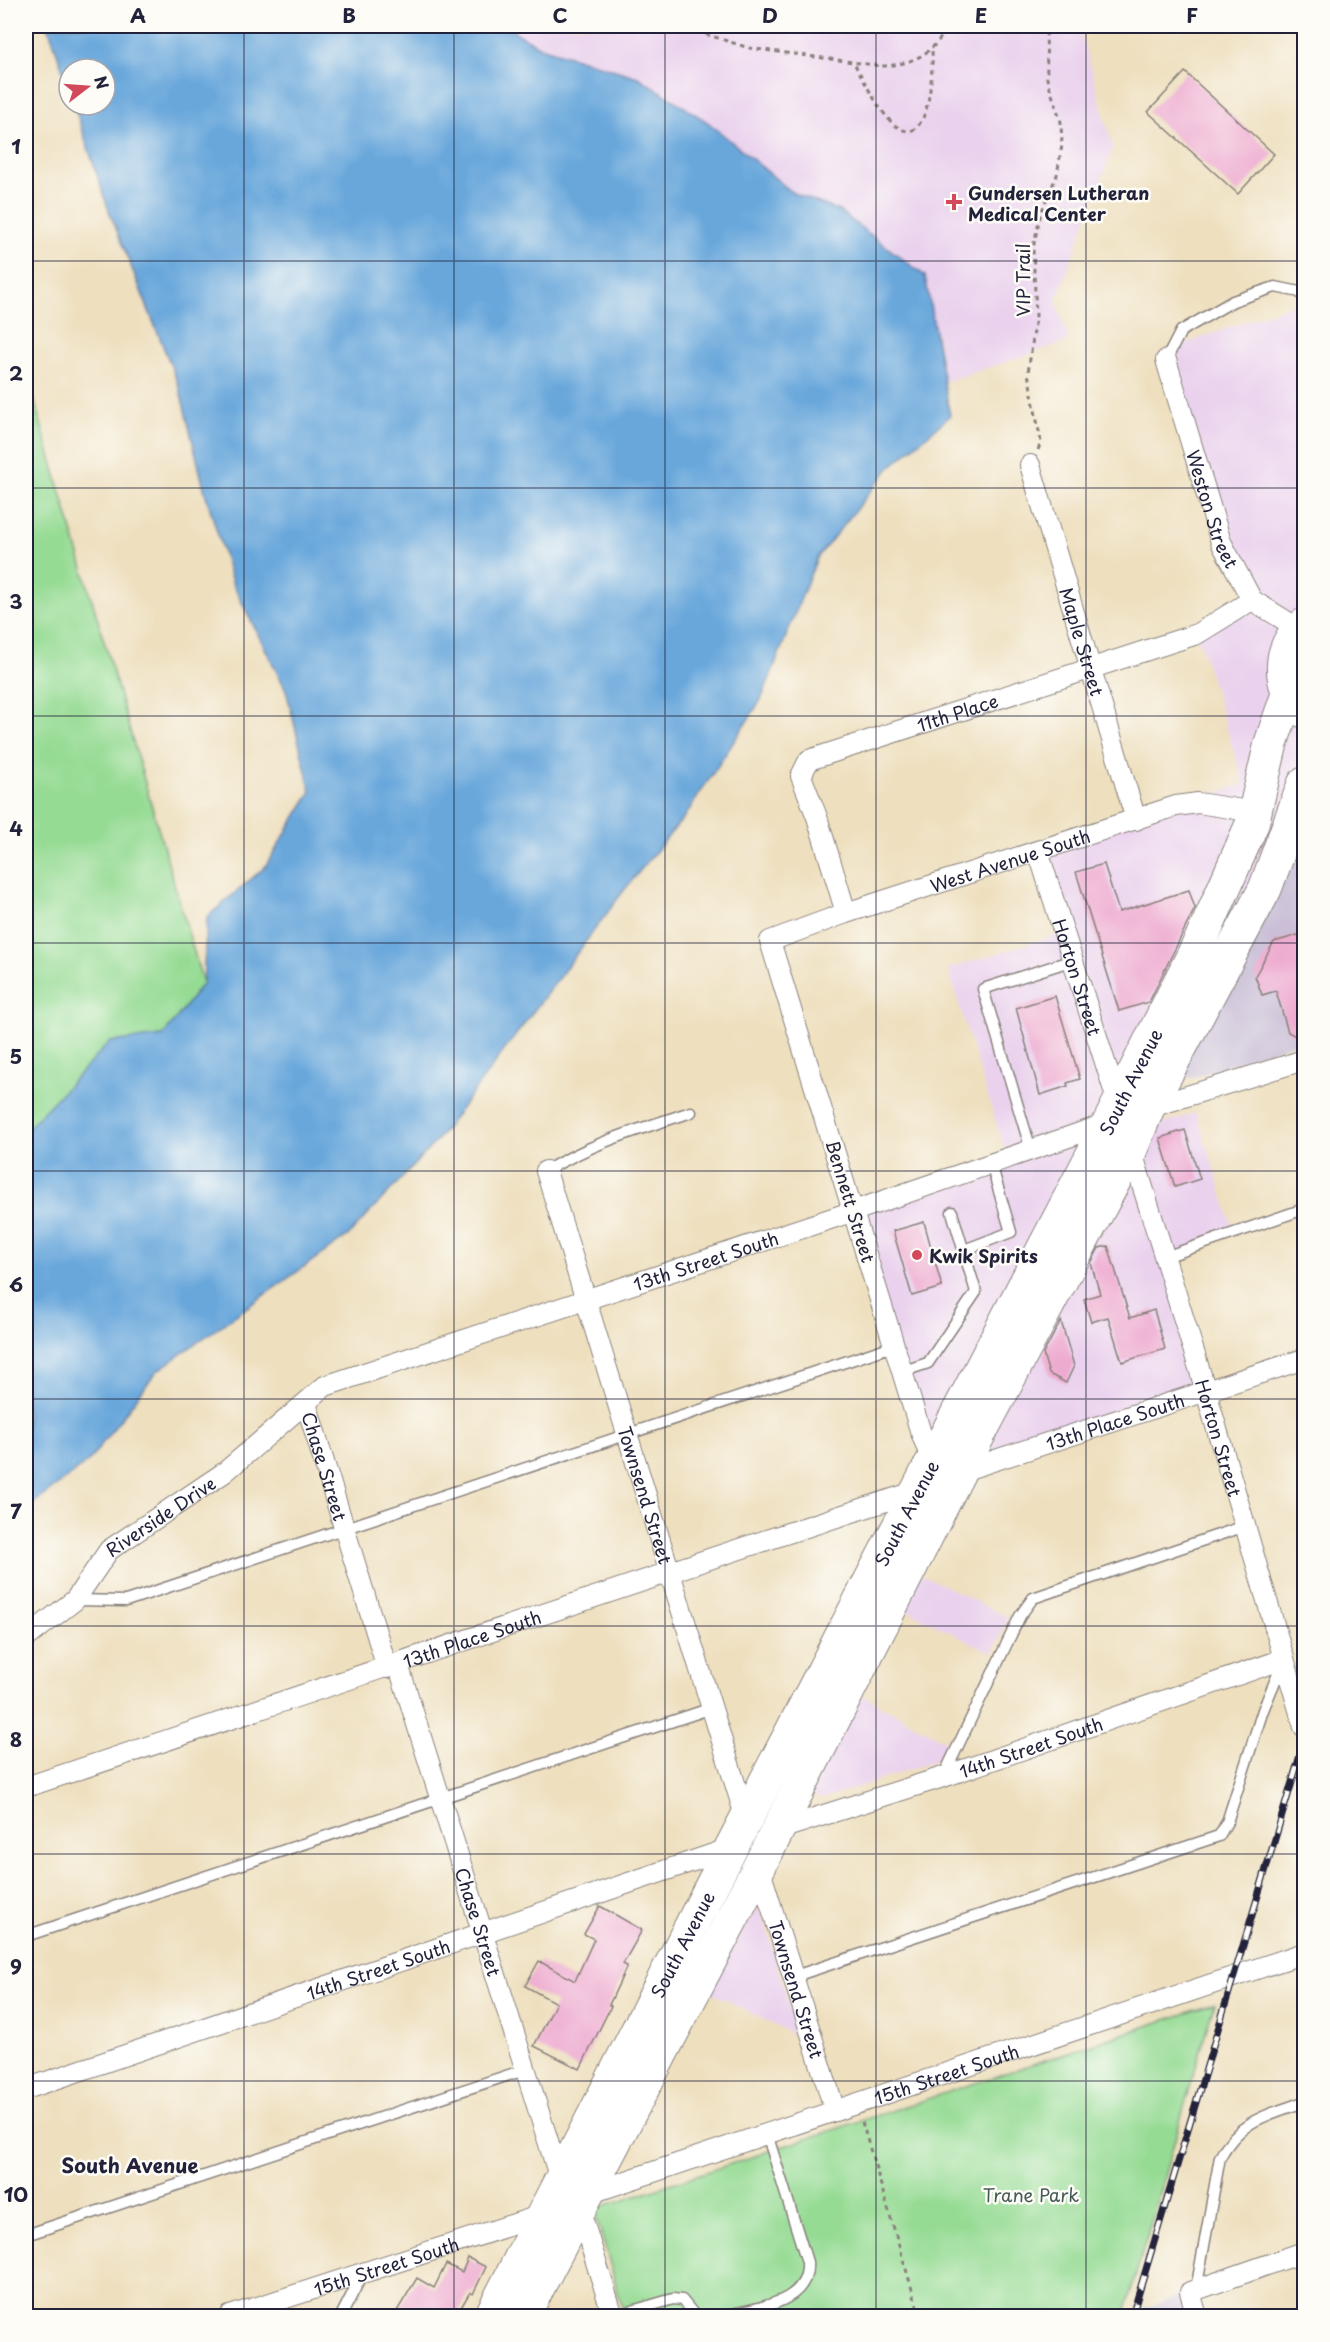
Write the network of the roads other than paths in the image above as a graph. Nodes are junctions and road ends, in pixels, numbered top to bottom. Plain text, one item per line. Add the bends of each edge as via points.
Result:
1 (1305, 298) edge
2 (1166, 360) joint
3 (1030, 465) road end
4 (1252, 600) junction
5 (1302, 626) edge
6 (1092, 670) junction
7 (1296, 703) edge
8 (1305, 784) edge
9 (1255, 812) junction
10 (1136, 820) junction
11 (1038, 851) junction
12 (846, 913) junction
13 (770, 940) joint
14 (1073, 960) junction
15 (1305, 1060) edge
16 (691, 1112) dead end
17 (1125, 1112) junction
18 (1131, 1149) junction
19 (1031, 1150) junction
20 (991, 1164) junction
21 (546, 1171) joint
22 (1305, 1209) edge
23 (854, 1211) junction
24 (952, 1212) dead end
25 (963, 1250) junction
26 (1165, 1257) junction
27 (585, 1300) junction
28 (896, 1346) junction
29 (1305, 1359) edge
30 (904, 1371) junction
31 (1205, 1391) junction
32 (306, 1403) junction
33 (627, 1437) junction
34 (945, 1467) junction
35 (917, 1491) junction
36 (1245, 1526) junction
37 (345, 1530) junction
38 (669, 1570) junction
39 (75, 1600) junction
40 (26, 1638) edge
41 (1284, 1659) junction
42 (392, 1666) junction
43 (712, 1708) junction
44 (1305, 1727) edge
45 (943, 1777) junction
46 (26, 1787) edge
47 (440, 1797) junction
48 (746, 1819) junction
49 (777, 1830) junction
50 (731, 1848) junction
51 (759, 1867) junction
52 (481, 1933) junction
53 (26, 1936) edge
54 (1305, 1953) edge
55 (792, 1977) junction
56 (524, 2070) junction
57 (26, 2089) edge
58 (1305, 2103) edge
59 (835, 2111) junction
60 (767, 2134) junction
61 (576, 2195) junction
62 (542, 2215) junction
63 (26, 2235) edge
64 (1305, 2252) edge
65 (363, 2273) junction
66 (1193, 2291) junction
67 (230, 2316) edge
68 (341, 2316) edge
69 (491, 2316) edge
70 (523, 2316) edge
71 (614, 2316) edge
72 (695, 2316) edge
73 (725, 2316) edge
74 (1197, 2316) edge

1 - 2 lane via 1300,292 1275,286 1233,301 1181,331
2 - 4 street, Weston Street via 1221,542
3 - 6 street, Maple Street
4 - 5 street
4 - 6 street, 11th Place via 1197,634
5 - 7 highway, South Avenue via 1285,654 1283,668
6 - 10 street, Maple Street
6 - 12 street, 11th Place via 809,760 801,776
7 - 9 highway, South Avenue via 1270,743
8 - 17 highway, South Avenue via 1265,889
9 - 10 street, West Avenue South via 1198,803
9 - 17 highway, South Avenue
10 - 11 street, West Avenue South
11 - 12 street, West Avenue South
11 - 14 street, Horton Street
12 - 13 street, West Avenue South
13 - 23 street, Bennett Street
14 - 17 street, Horton Street
14 - 19 lane via 983,989
15 - 17 street, 13th Street South
16 - 21 lane via 600,1143
17 - 18 highway, South Avenue
17 - 19 street, 13th Street South
17 - 34 highway, South Avenue
18 - 26 street, Horton Street
18 - 34 highway, South Avenue
19 - 20 street, 13th Street South
20 - 23 street, 13th Street South
20 - 25 lane via 1011,1232
21 - 27 street, Townsend Street
22 - 26 lane
23 - 27 street, 13th Street South
23 - 28 street, Bennett Street
24 - 25 lane
25 - 30 lane via 976,1292 928,1363
26 - 31 street, Horton Street
27 - 32 street, 13th Street South via 325,1386
27 - 33 street, Townsend Street
28 - 30 street, Bennett Street
28 - 33 lane
29 - 31 street, 13th Place South
30 - 34 street, Bennett Street via 920,1430
31 - 34 street, 13th Place South
31 - 36 street, Horton Street
32 - 37 street, Chase Street
32 - 39 street, Riverside Drive via 225,1472 109,1550
33 - 37 lane
33 - 38 street, Townsend Street
34 - 35 highway, South Avenue
34 - 49 highway, South Avenue
35 - 38 street, 13th Place South
35 - 48 highway, South Avenue
36 - 41 street, Horton Street
36 - 45 lane via 1033,1598 1020,1617
37 - 39 lane via 126,1601
37 - 42 street, Chase Street
38 - 42 street, 13th Place South
38 - 43 street, Townsend Street
39 - 40 street, Riverside Drive
41 - 44 street, Horton Street
41 - 45 street, 14th Street South
41 - 55 lane via 1219,1836
42 - 46 street, 13th Place South
42 - 47 street, Chase Street
43 - 47 lane
43 - 48 street, Townsend Street
45 - 49 street, 14th Street South
47 - 52 street, Chase Street
47 - 53 lane
48 - 50 highway, South Avenue
49 - 51 highway, South Avenue
50 - 52 street, 14th Street South
50 - 61 highway, South Avenue
51 - 55 street, Townsend Street
51 - 61 highway, South Avenue
52 - 56 street, Chase Street
52 - 57 street, 14th Street South
54 - 59 street, 15th Street South
55 - 59 street, Townsend Street
56 - 61 street, Chase Street
56 - 63 lane
58 - 66 lane via 1248,2124 1230,2139 1220,2157
59 - 60 street, 15th Street South
60 - 61 street, 15th Street South
60 - 73 lane via 807,2271 802,2288 792,2296
61 - 62 highway, South Avenue
61 - 70 highway, South Avenue
61 - 71 street, Chase Street
62 - 65 street, 15th Street South
62 - 69 highway, South Avenue
64 - 66 street
65 - 67 street, 15th Street South
65 - 68 lane
66 - 74 street
71 - 72 lane via 673,2299 682,2300

